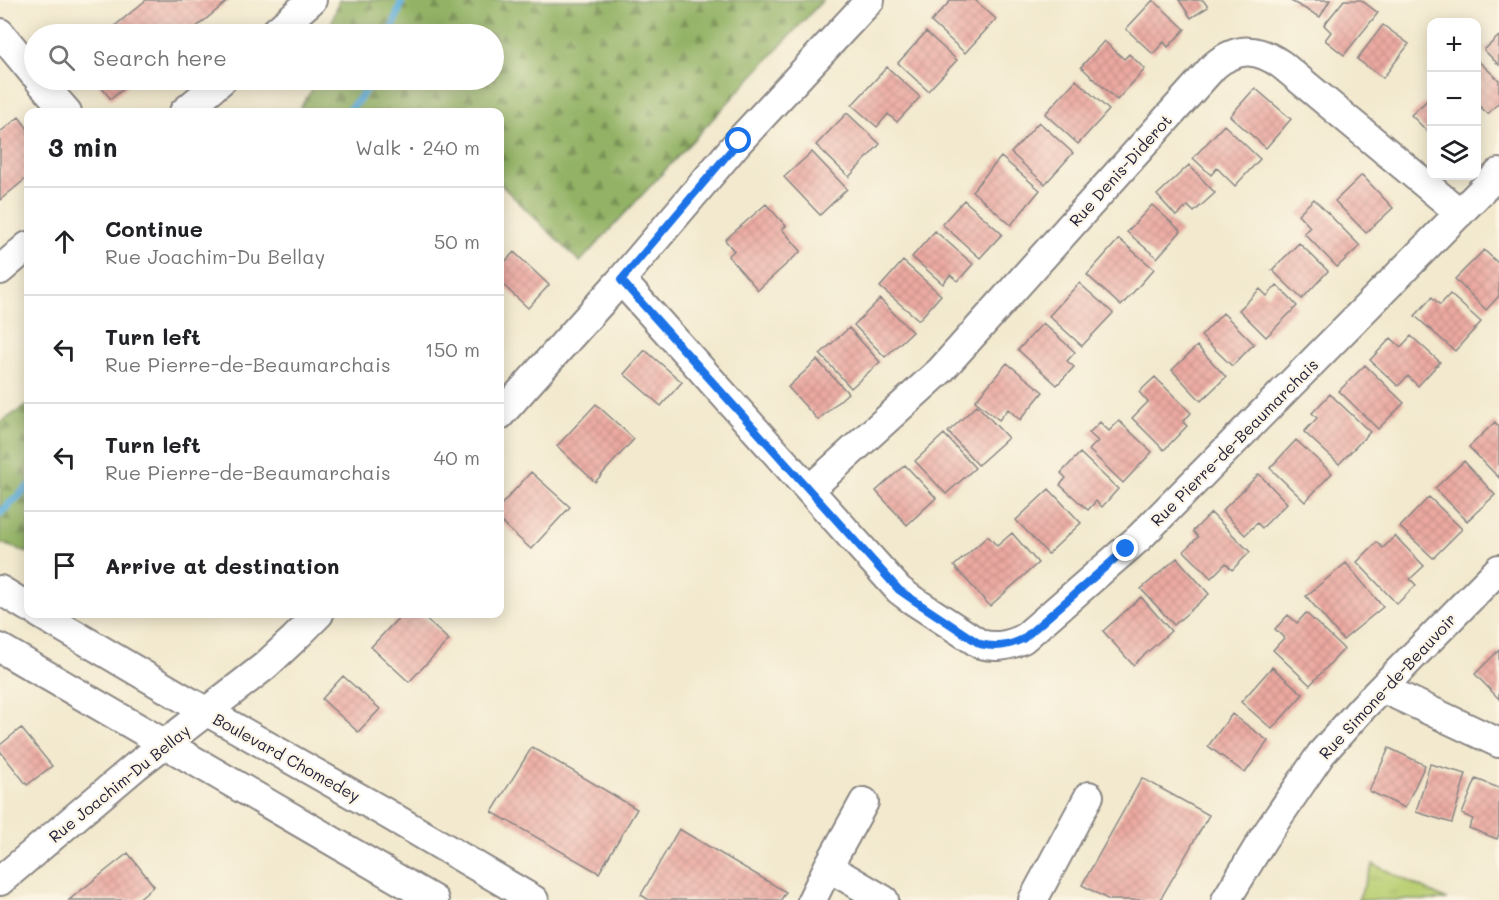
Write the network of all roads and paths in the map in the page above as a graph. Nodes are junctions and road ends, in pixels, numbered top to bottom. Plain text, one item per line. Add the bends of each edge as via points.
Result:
1 (312, 0) edge
2 (870, 0) edge
3 (284, 24) edge
4 (0, 33) edge
5 (24, 62) edge
6 (48, 90) edge
7 (210, 90) edge
8 (64, 108) edge
9 (189, 108) edge
10 (1499, 173) edge
11 (1460, 213) junction
12 (24, 249) edge
13 (0, 270) edge
14 (621, 280) junction
15 (504, 411) edge
16 (810, 489) junction
17 (1499, 569) edge
18 (0, 590) edge
19 (24, 605) edge
20 (47, 618) edge
21 (315, 618) edge
22 (0, 648) edge
23 (1382, 688) junction
24 (207, 712) junction
25 (1499, 743) edge
26 (166, 744) junction
27 (1089, 796) dead end
28 (864, 802) dead end
29 (828, 867) junction
30 (0, 881) edge
31 (434, 900) edge
32 (534, 900) edge
33 (812, 900) edge
34 (884, 900) edge
35 (1033, 900) edge
36 (1226, 900) edge

1 - 3 street
2 - 14 street via 739,141
4 - 5 street
6 - 8 street
7 - 9 street
10 - 11 street, Rue Pierre-de-Beaumarchais
11 - 16 street, Rue Pierre-de-Beaumarchais via 1140,537 1023,639 1002,646 980,644 899,590
11 - 16 street, Rue Denis-Diderot via 1282,65 1257,52 1233,54 1214,66 941,370
12 - 13 street
14 - 15 street
14 - 16 street, Rue Pierre-de-Beaumarchais
17 - 23 street, Rue Simone-de-Beauvoir
18 - 19 street
20 - 24 street, Boulevard Chomedey
21 - 24 street, Rue Joachim-Du Bellay via 265,666
22 - 26 street
23 - 25 street
23 - 36 street, Rue Simone-de-Beauvoir via 1321,754
24 - 26 street, Rue Joachim-Du Bellay
24 - 32 street, Boulevard Chomedey
26 - 30 street, Rue Joachim-Du Bellay
26 - 31 street
27 - 35 street
28 - 29 street
29 - 33 street
29 - 34 street

